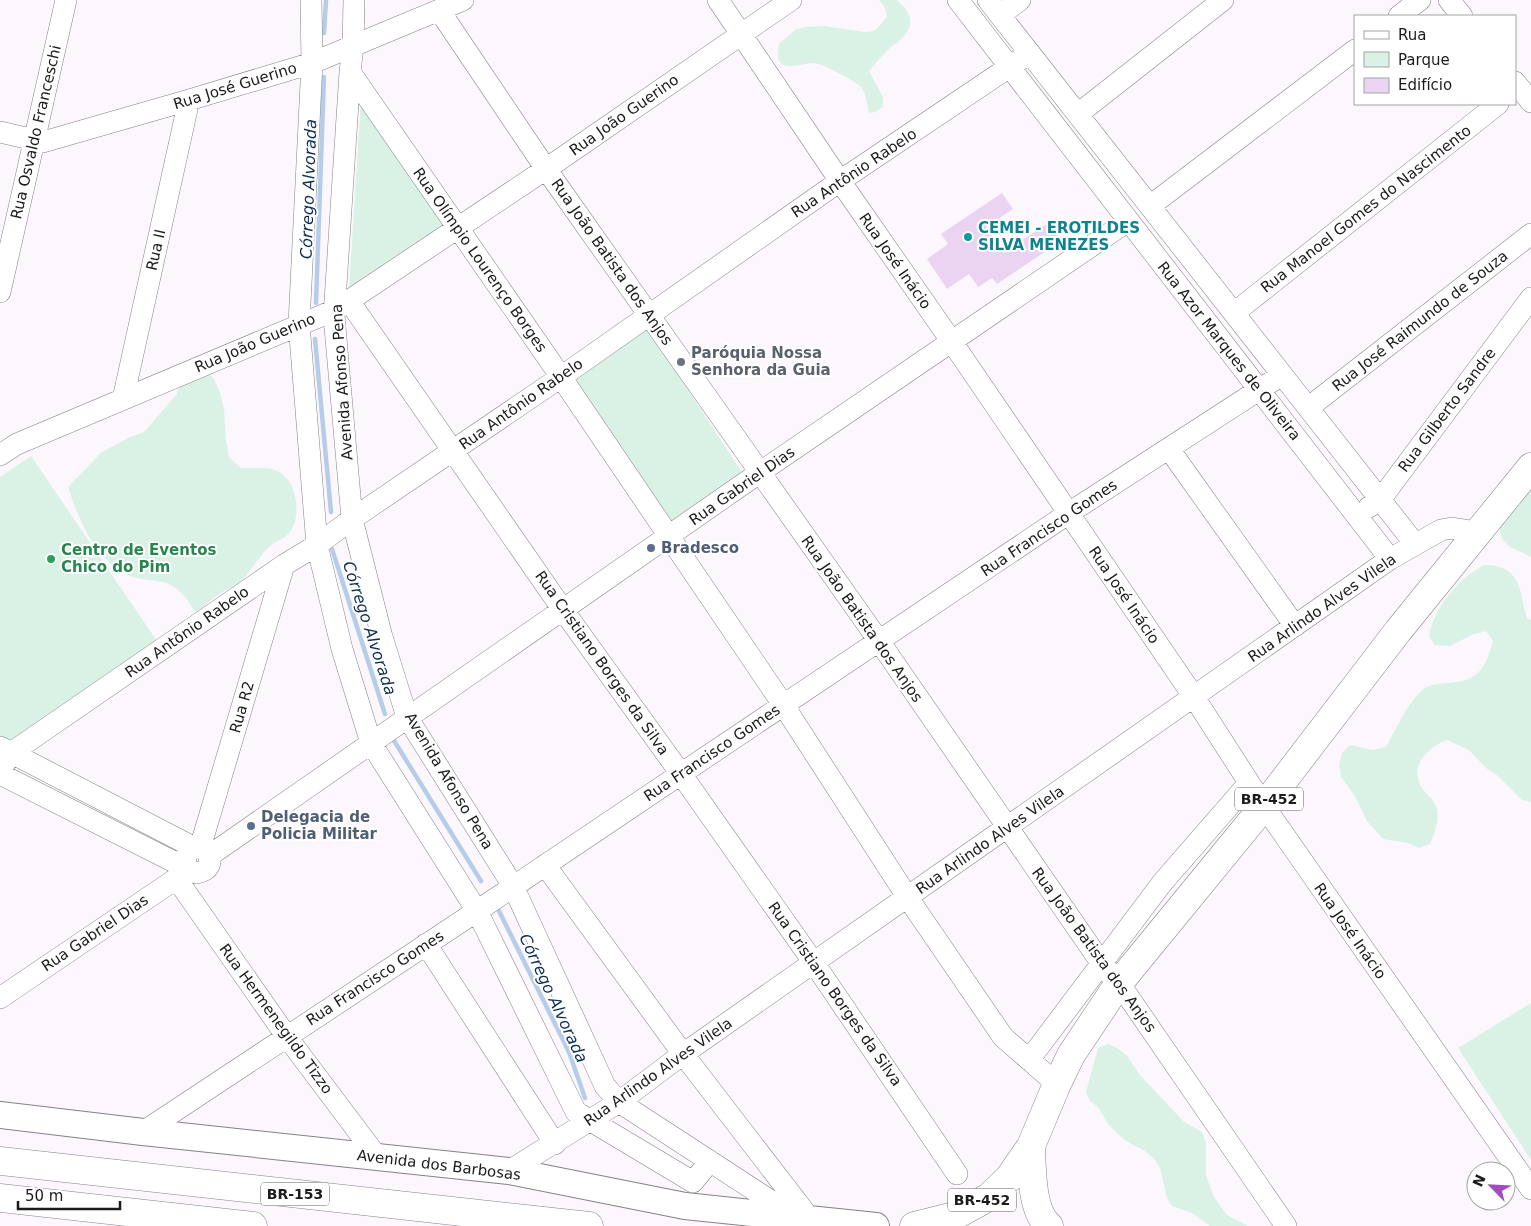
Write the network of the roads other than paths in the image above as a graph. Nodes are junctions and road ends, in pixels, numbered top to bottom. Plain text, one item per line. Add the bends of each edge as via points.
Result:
1 (66, 0) edge
2 (311, 0) edge
3 (354, 0) edge
4 (463, 0) edge
5 (718, 0) edge
6 (791, 0) edge
7 (958, 0) edge
8 (1020, 0) edge
9 (1223, 0) edge
10 (1420, 0) edge
11 (1449, 0) edge
12 (994, 7) edge
13 (439, 10) junction
14 (1400, 15) edge
15 (1461, 15) edge
16 (742, 34) junction
17 (353, 46) junction
18 (1354, 51) edge
19 (1030, 53) junction
20 (312, 63) junction
21 (1009, 67) junction
22 (350, 72) junction
23 (189, 100) junction
24 (1497, 105) edge
25 (1078, 114) junction
26 (0, 132) edge
27 (34, 140) junction
28 (546, 169) junction
29 (1121, 169) junction
30 (840, 181) junction
31 (1100, 184) junction
32 (1150, 206) junction
33 (1128, 221) junction
34 (458, 228) junction
35 (1531, 234) edge
36 (1202, 273) junction
37 (1182, 290) junction
38 (0, 292) edge
39 (1531, 298) edge
40 (342, 305) junction
41 (649, 314) junction
42 (1234, 314) junction
43 (299, 324) junction
44 (952, 342) junction
45 (1282, 375) junction
46 (561, 377) junction
47 (1260, 391) junction
48 (123, 399) junction
49 (1308, 408) junction
50 (1169, 449) junction
51 (454, 450) junction
52 (0, 455) edge
53 (1531, 466) edge
54 (759, 473) junction
55 (1380, 500) junction
56 (1069, 513) junction
57 (1356, 515) junction
58 (352, 519) junction
59 (1477, 532) junction
60 (668, 537) junction
61 (1415, 544) junction
62 (317, 545) junction
63 (1390, 559) junction
64 (284, 565) junction
65 (563, 610) junction
66 (1295, 626) junction
67 (879, 641) junction
68 (1194, 697) junction
69 (784, 706) junction
70 (408, 717) junction
71 (371, 743) junction
72 (6, 750) edge
73 (0, 773) edge
74 (681, 774) junction
75 (1249, 783) junction
76 (1264, 806) junction
77 (1007, 828) junction
78 (202, 851) junction
79 (545, 865) junction
80 (184, 872) junction
81 (513, 886) junction
82 (908, 898) junction
83 (477, 911) junction
84 (426, 944) junction
85 (814, 963) junction
86 (1110, 974) junction
87 (0, 998) edge
88 (287, 1036) junction
89 (683, 1054) junction
90 (1029, 1060) junction
91 (1057, 1084) junction
92 (619, 1102) junction
93 (0, 1115) edge
94 (589, 1120) junction
95 (143, 1132) junction
96 (555, 1144) junction
97 (1031, 1146) junction
98 (378, 1158) junction
99 (0, 1161) edge
100 (710, 1161) junction
101 (509, 1172) junction
102 (957, 1174) dead end
103 (694, 1182) junction
104 (1531, 1189) edge
105 (0, 1198) edge
106 (685, 1206) junction
107 (803, 1219) junction
108 (253, 1226) edge
109 (589, 1226) edge
110 (876, 1226) edge
111 (914, 1226) edge
112 (1049, 1226) edge
113 (1286, 1226) edge

1 - 27 street, Rua Osvaldo Franceschi
2 - 20 street
3 - 17 street, Avenida Afonso Pena
4 - 13 street, Rua José Guerino
5 - 16 street, Rua José Inácio
6 - 16 street, Rua João Guerino
7 - 21 street, Rua Azor Marques de Oliveira
8 - 12 street
9 - 25 street
10 - 14 street
11 - 15 street
12 - 19 street, Rua Azor Marques de Oliveira
13 - 17 street, Rua José Guerino
13 - 28 street, Rua João Batista dos Anjos
16 - 28 street, Rua João Guerino
16 - 30 street, Rua José Inácio
17 - 20 street, Rua José Guerino
17 - 22 street, Avenida Afonso Pena
18 - 32 street
19 - 21 street, Rua Antônio Rabelo
19 - 25 street, Rua Azor Marques de Oliveira
20 - 23 street, Rua José Guerino
20 - 43 street
21 - 30 street, Rua Antônio Rabelo
21 - 31 street, Rua Azor Marques de Oliveira
22 - 34 street, Rua Olímpio Lourenço Borges
22 - 40 street, Avenida Afonso Pena
23 - 27 street, Rua José Guerino via 43,142
23 - 48 street, Rua II
24 - 42 street, Rua Manoel Gomes do Nascimento
25 - 29 street, Rua Azor Marques de Oliveira
26 - 27 street, Rua José Guerino
27 - 38 street, Rua Osvaldo Franceschi
28 - 34 street, Rua João Guerino
28 - 41 street, Rua João Batista dos Anjos
29 - 31 street
29 - 32 street, Rua Azor Marques de Oliveira
30 - 41 street, Rua Antônio Rabelo
30 - 44 street, Rua José Inácio
31 - 33 street, Rua Azor Marques de Oliveira
32 - 36 street, Rua Azor Marques de Oliveira
33 - 37 street, Rua Azor Marques de Oliveira
33 - 44 street, Rua Gabriel Dias
34 - 40 street, Rua João Guerino
34 - 46 street, Rua Olímpio Lourenço Borges
35 - 49 street, Rua José Raimundo de Souza
36 - 37 street
36 - 42 street, Rua Azor Marques de Oliveira
37 - 47 street, Rua Azor Marques de Oliveira
39 - 55 street, Rua Gilberto Sandre
40 - 43 street, Rua João Guerino
40 - 51 street, Rua Cristiano Borges da Silva
40 - 58 street, Avenida Afonso Pena
41 - 46 street, Rua Antônio Rabelo
41 - 54 street, Rua João Batista dos Anjos
42 - 45 street, Rua Azor Marques de Oliveira
43 - 48 street, Rua João Guerino
43 - 62 street
44 - 54 street, Rua Gabriel Dias
44 - 56 street, Rua José Inácio
45 - 47 street, Rua Francisco Gomes
45 - 49 street, Rua Azor Marques de Oliveira
46 - 51 street, Rua Antônio Rabelo
46 - 60 street, Rua Olímpio Lourenço Borges
47 - 50 street, Rua Francisco Gomes
47 - 57 street, Rua Azor Marques de Oliveira
48 - 52 street, Rua João Guerino via 17,444
49 - 55 street, Rua Azor Marques de Oliveira
50 - 56 street, Rua Francisco Gomes
50 - 66 street
51 - 58 street, Rua Antônio Rabelo
51 - 65 street, Rua Cristiano Borges da Silva
53 - 59 highway, BR-452
54 - 60 street, Rua Gabriel Dias
54 - 67 street, Rua João Batista dos Anjos
55 - 57 street, Rua Gilberto Sandre
55 - 61 street, Rua Azor Marques de Oliveira
56 - 67 street, Rua Francisco Gomes
56 - 68 street, Rua José Inácio
57 - 63 street, Rua Azor Marques de Oliveira
58 - 62 street, Rua Antônio Rabelo
58 - 70 street, Avenida Afonso Pena via 382,637
59 - 61 street, Rua Arlindo Alves Vilela via 1452,528 1441,530
59 - 76 highway, BR-452
60 - 65 street, Rua Gabriel Dias
60 - 69 street, Rua Olímpio Lourenço Borges
61 - 63 street, Rua Arlindo Alves Vilela
62 - 64 street, Rua Antônio Rabelo
62 - 71 street via 342,649
63 - 66 street, Rua Arlindo Alves Vilela
64 - 72 street, Rua Antônio Rabelo
64 - 78 street, Rua R2
65 - 70 street, Rua Gabriel Dias
65 - 74 street, Rua Cristiano Borges da Silva
66 - 68 street, Rua Arlindo Alves Vilela
67 - 69 street, Rua Francisco Gomes
67 - 77 street, Rua João Batista dos Anjos
68 - 75 street, Rua José Inácio
68 - 77 street, Rua Arlindo Alves Vilela
69 - 74 street, Rua Francisco Gomes
69 - 82 street, Rua Olímpio Lourenço Borges
70 - 71 street, Rua Gabriel Dias
70 - 81 street, Avenida Afonso Pena
71 - 78 street, Rua Gabriel Dias
71 - 83 street
72 - 73 street
72 - 78 street
73 - 80 street via 164,858
74 - 79 street, Rua Francisco Gomes
74 - 85 street, Rua Cristiano Borges da Silva
75 - 76 street, Rua José Inácio
75 - 86 street via 1162,883
76 - 86 highway, BR-452
76 - 104 street, Rua José Inácio
77 - 82 street, Rua Arlindo Alves Vilela
77 - 86 street, Rua João Batista dos Anjos
78 - 80 street via 190,851
79 - 81 street, Rua Francisco Gomes
79 - 89 street
80 - 87 street, Rua Gabriel Dias
80 - 88 street, Rua Hermenegildo Tizzo
81 - 83 street, Rua Francisco Gomes
81 - 92 street, Avenida Afonso Pena via 605,1086
82 - 85 street, Rua Arlindo Alves Vilela
82 - 90 street, Rua Olímpio Lourenço Borges via 1004,1037
83 - 84 street, Rua Francisco Gomes
83 - 94 street via 576,1112
84 - 88 street, Rua Francisco Gomes
84 - 96 street
85 - 89 street, Rua Arlindo Alves Vilela
85 - 102 street, Rua Cristiano Borges da Silva
86 - 90 street
86 - 91 highway, BR-452
86 - 113 street, Rua João Batista dos Anjos
88 - 95 street, Rua Francisco Gomes
88 - 98 street, Rua Hermenegildo Tizzo
89 - 92 street, Rua Arlindo Alves Vilela
89 - 107 street
90 - 91 street, Rua Olímpio Lourenço Borges
91 - 97 highway, BR-452
92 - 94 street, Rua Arlindo Alves Vilela
92 - 100 street, Avenida Afonso Pena
93 - 95 main road, Avenida dos Barbosas
94 - 96 street, Rua Arlindo Alves Vilela
94 - 103 street
95 - 98 main road, Avenida dos Barbosas
96 - 101 street, Rua Arlindo Alves Vilela
97 - 111 highway, BR-452 via 1009,1178 989,1197 954,1216
97 - 112 highway, BR-452 via 1038,1208
98 - 101 main road, Avenida dos Barbosas
99 - 109 highway, BR-153
100 - 103 street
100 - 107 street, Avenida Afonso Pena
101 - 106 main road, Avenida dos Barbosas
103 - 106 street
105 - 108 highway, BR-153
106 - 107 main road, Avenida dos Barbosas
107 - 110 main road, Avenida dos Barbosas

